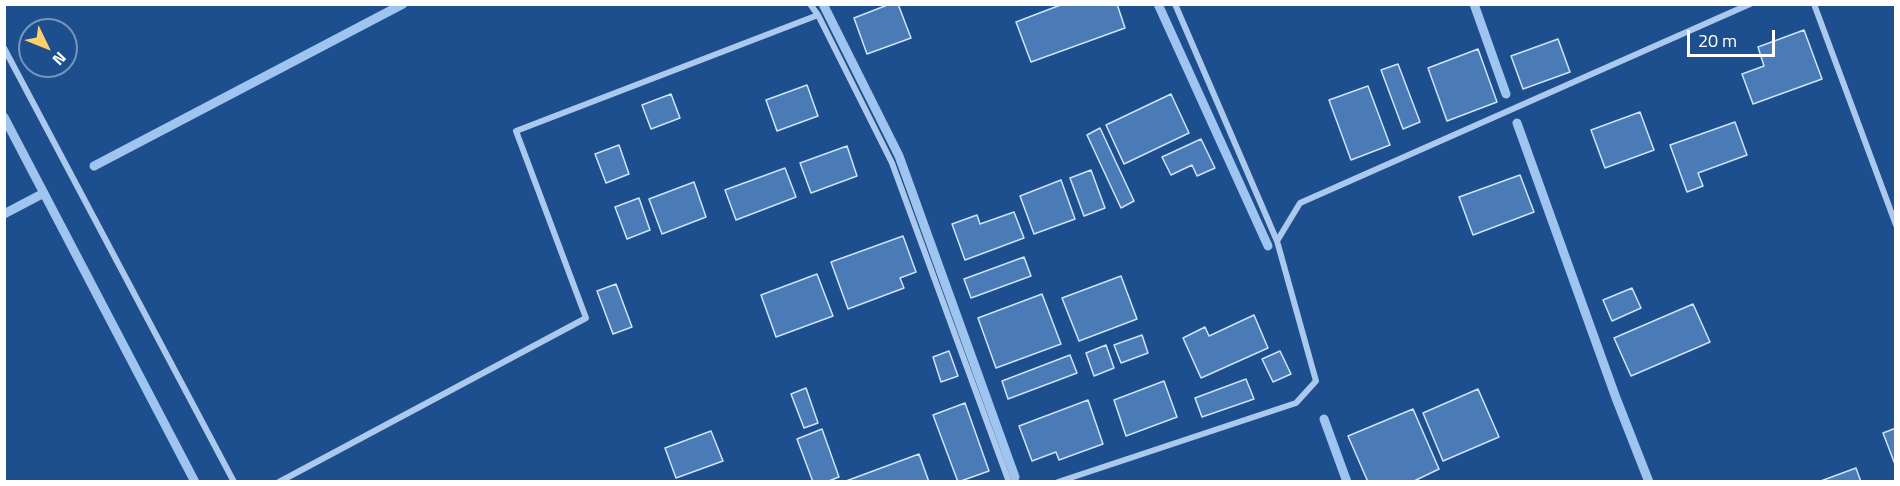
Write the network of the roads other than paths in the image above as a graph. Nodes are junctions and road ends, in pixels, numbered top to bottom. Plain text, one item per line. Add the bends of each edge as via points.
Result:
1 (810, 4) edge
2 (1175, 4) edge
3 (1750, 4) edge
4 (1814, 4) edge
5 (818, 15) junction
6 (4, 48) edge
7 (1896, 225) edge
8 (1277, 241) junction
9 (234, 482) edge
10 (279, 482) edge
11 (1009, 482) edge
12 (1058, 482) edge

1 - 5 street
2 - 8 street
3 - 8 street via 1300,203
4 - 7 street
5 - 10 street via 516,130 586,318
5 - 11 street via 892,163
6 - 9 street
8 - 12 street via 1316,381 1296,403

